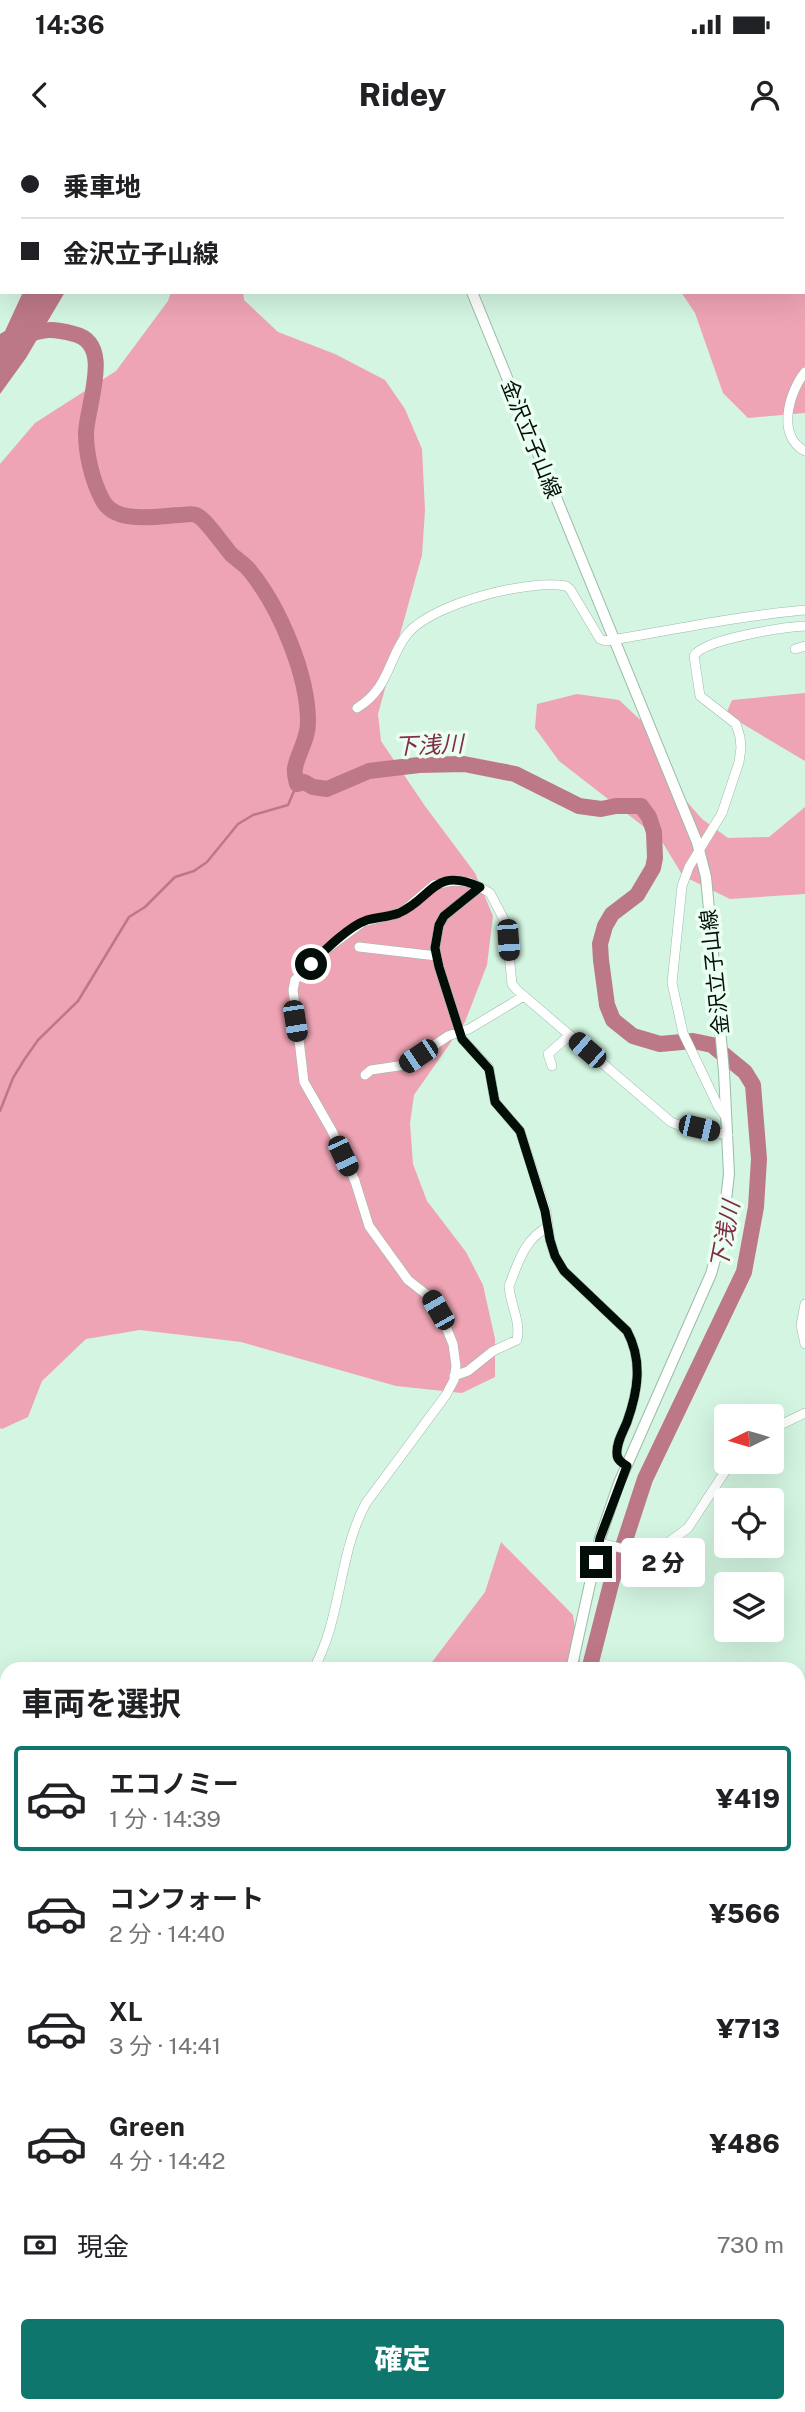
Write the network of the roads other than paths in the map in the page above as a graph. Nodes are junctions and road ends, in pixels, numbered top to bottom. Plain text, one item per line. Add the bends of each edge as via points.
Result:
1 (473, 294) edge
2 (805, 372) edge
3 (805, 451) edge
4 (805, 610) edge
5 (805, 626) edge
6 (614, 639) junction
7 (357, 708) dead end
8 (699, 850) junction
9 (480, 887) junction
10 (359, 947) dead end
11 (437, 956) junction
12 (524, 996) junction
13 (460, 1032) junction
14 (570, 1035) junction
15 (552, 1066) dead end
16 (365, 1075) dead end
17 (727, 1118) junction
18 (728, 1135) junction
19 (548, 1227) junction
20 (805, 1304) edge
21 (805, 1344) edge
22 (454, 1376) junction
23 (805, 1413) edge
24 (784, 1423) edge
25 (627, 1466) junction
26 (723, 1474) edge
27 (600, 1543) junction
28 (317, 1662) edge
29 (573, 1662) edge

1 - 6 street, 金沢立子山線
2 - 3 street via 791,393 788,410 795,443
4 - 6 street
5 - 8 street via 775,628 711,645 694,656 700,696 736,724 741,748 722,813
6 - 7 street via 600,639 570,589 563,585 511,589 463,600 408,633 384,681
6 - 8 street, 金沢立子山線
8 - 17 street, 金沢立子山線 via 706,877
8 - 17 street via 682,886 672,983 686,1040
9 - 11 street via 444,916
9 - 12 street via 490,893 506,924 512,984
9 - 22 street via 461,880 443,881 406,909 363,922 303,972 293,990 304,1082 355,1181 369,1226 408,1280 430,1298 444,1322 453,1344
10 - 11 street
11 - 13 street
12 - 13 street
12 - 14 street
13 - 16 street via 405,1065
13 - 19 street via 489,1069 495,1102 520,1131
14 - 15 street via 548,1054
14 - 18 street via 671,1122
17 - 18 street, 金沢立子山線
18 - 25 street, 金沢立子山線 via 722,1234 711,1273
19 - 22 street via 528,1243 509,1286 516,1306 517,1340
19 - 25 street via 564,1271 634,1343 639,1376 616,1455
20 - 21 street via 801,1325
22 - 28 street via 436,1411 358,1519
23 - 24 street
25 - 27 street, 金沢立子山線
26 - 27 street via 688,1528 654,1553
27 - 29 street, 金沢立子山線

